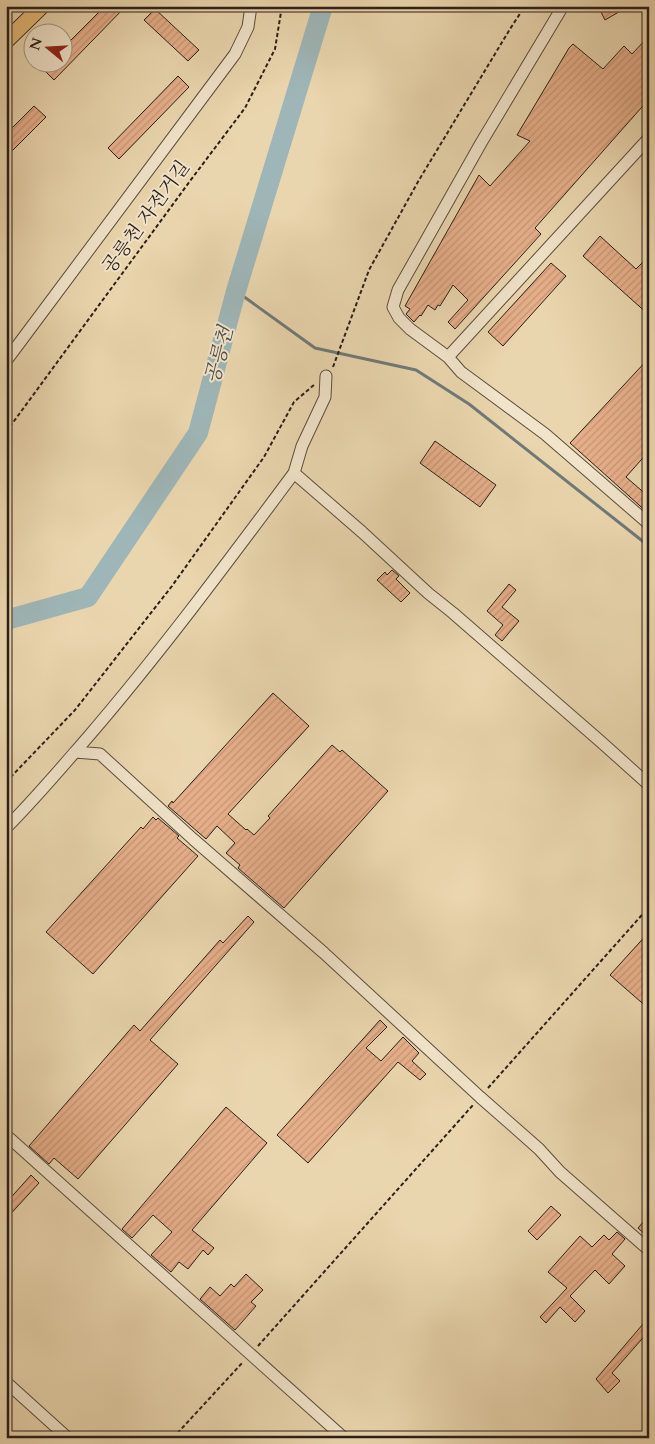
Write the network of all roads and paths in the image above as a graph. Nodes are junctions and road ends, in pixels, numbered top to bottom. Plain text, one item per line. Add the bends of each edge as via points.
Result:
1 (42, 6) edge
2 (251, 6) edge
3 (282, 6) edge
4 (525, 6) edge
5 (563, 6) edge
6 (6, 40) edge
7 (649, 138) edge
8 (448, 357) junction
9 (6, 362) edge
10 (326, 376) junction
11 (6, 432) edge
12 (294, 473) junction
13 (649, 524) edge
14 (75, 752) junction
15 (6, 782) edge
16 (649, 785) edge
17 (6, 828) edge
18 (649, 907) edge
19 (480, 1097) junction
20 (6, 1135) edge
21 (649, 1250) edge
22 (251, 1354) junction
23 (6, 1382) edge
24 (68, 1438) edge
25 (172, 1438) edge
26 (344, 1438) edge

1 - 6 main road
2 - 9 street via 248,26 235,54
3 - 11 path, 공릉천 자전거길 via 275,49 244,108
4 - 10 path via 419,180 369,270 334,366
5 - 8 street via 398,290 393,307 398,318
7 - 8 street
8 - 13 street via 461,372 545,434
10 - 12 street via 325,397 302,446
10 - 15 path via 294,402 264,457 172,586 75,710
12 - 14 street via 165,644
12 - 16 street
14 - 17 street
14 - 19 street via 100,754
18 - 19 path
19 - 21 street
19 - 22 path
20 - 22 street
22 - 25 path
22 - 26 street
23 - 24 street

